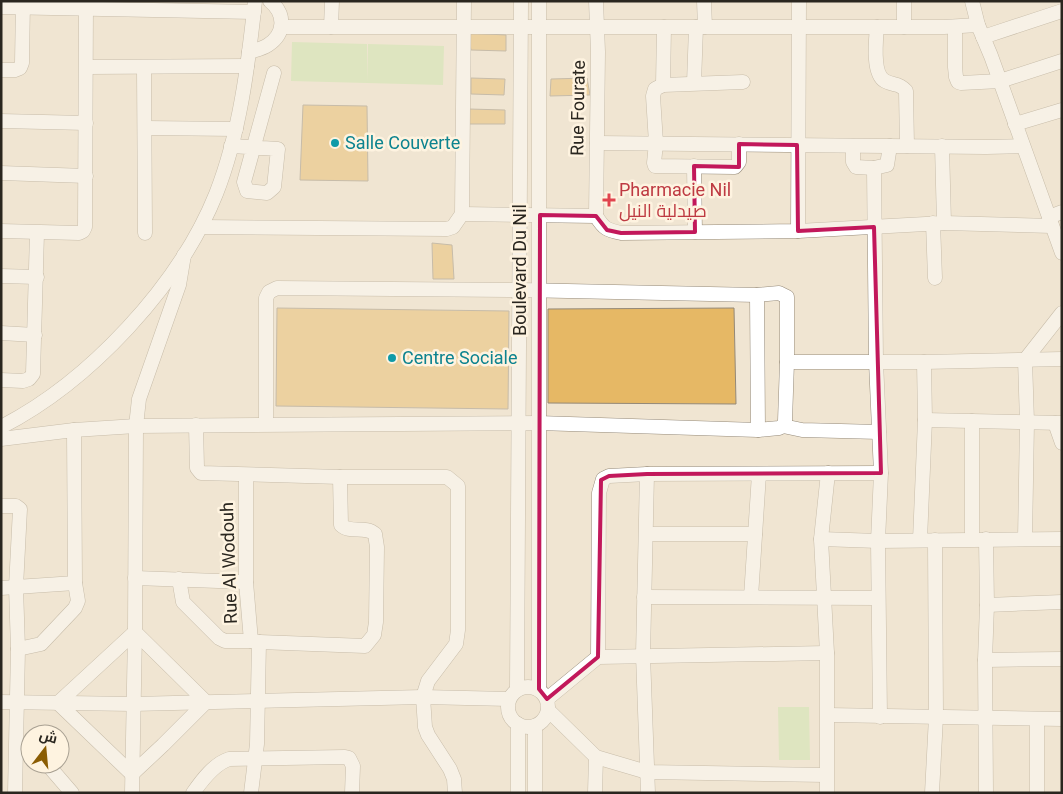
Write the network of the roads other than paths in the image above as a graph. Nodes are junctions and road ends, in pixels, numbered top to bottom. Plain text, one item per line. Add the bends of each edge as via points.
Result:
1 (270, 1) edge
2 (332, 1) edge
3 (464, 1) edge
4 (521, 1) edge
5 (539, 1) edge
6 (596, 1) edge
7 (704, 1) edge
8 (798, 1) edge
9 (904, 1) edge
10 (972, 1) edge
11 (23, 4) edge
12 (86, 5) edge
13 (195, 6) edge
14 (254, 6) edge
15 (1, 7) edge
16 (1062, 11) edge
17 (664, 26) junction
18 (282, 27) junction
19 (331, 27) junction
20 (464, 27) junction
21 (521, 27) junction
22 (540, 27) junction
23 (596, 27) junction
24 (700, 27) junction
25 (799, 27) junction
26 (876, 27) junction
27 (904, 27) junction
28 (955, 27) junction
29 (981, 31) junction
30 (249, 52) junction
31 (1062, 61) edge
32 (246, 66) junction
33 (87, 67) junction
34 (144, 68) junction
35 (1, 70) edge
36 (274, 73) dead end
37 (1000, 81) junction
38 (743, 82) dead end
39 (694, 83) junction
40 (663, 85) junction
41 (1062, 110) edge
42 (1, 121) edge
43 (86, 124) junction
44 (1015, 124) junction
45 (145, 128) junction
46 (236, 129) junction
47 (597, 143) junction
48 (656, 144) junction
49 (739, 144) junction
50 (797, 145) junction
51 (231, 146) junction
52 (853, 146) junction
53 (890, 146) junction
54 (908, 146) junction
55 (942, 146) junction
56 (1023, 146) junction
57 (694, 166) junction
58 (874, 168) junction
59 (1, 173) edge
60 (86, 176) junction
61 (462, 214) junction
62 (520, 214) junction
63 (540, 214) junction
64 (596, 216) junction
65 (1054, 219) edge
66 (938, 223) junction
67 (201, 227) junction
68 (874, 227) junction
69 (1, 231) edge
70 (798, 231) junction
71 (695, 232) junction
72 (37, 233) junction
73 (145, 233) dead end
74 (1062, 253) edge
75 (184, 255) junction
76 (1, 276) edge
77 (37, 277) junction
78 (935, 278) dead end
79 (520, 290) junction
80 (539, 290) junction
81 (757, 295) junction
82 (1062, 313) edge
83 (1, 333) edge
84 (34, 335) junction
85 (1062, 359) edge
86 (1025, 360) junction
87 (787, 362) junction
88 (876, 362) junction
89 (924, 362) junction
90 (1, 380) edge
91 (925, 420) junction
92 (972, 421) junction
93 (1027, 422) junction
94 (519, 423) junction
95 (538, 423) junction
96 (1058, 423) edge
97 (196, 425) junction
98 (266, 425) junction
99 (136, 426) junction
100 (783, 426) junction
101 (1, 427) edge
102 (74, 430) junction
103 (758, 430) junction
104 (879, 432) junction
105 (1, 439) edge
106 (1062, 443) edge
107 (828, 473) junction
108 (882, 473) junction
109 (647, 474) junction
110 (759, 474) junction
111 (246, 475) junction
112 (340, 477) junction
113 (1, 506) edge
114 (647, 534) junction
115 (754, 534) junction
116 (821, 539) junction
117 (972, 539) junction
118 (986, 539) junction
119 (1025, 539) junction
120 (1062, 539) edge
121 (920, 540) junction
122 (935, 540) junction
123 (878, 541) junction
124 (135, 578) junction
125 (179, 580) junction
126 (246, 582) junction
127 (76, 583) junction
128 (16, 587) junction
129 (1, 588) edge
130 (644, 596) junction
131 (751, 598) junction
132 (824, 598) junction
133 (878, 598) junction
134 (1062, 602) edge
135 (988, 605) junction
136 (135, 632) junction
137 (255, 641) junction
138 (18, 649) junction
139 (827, 653) junction
140 (642, 656) junction
141 (598, 657) junction
142 (1062, 659) edge
143 (985, 660) junction
144 (513, 694) junction
145 (423, 698) junction
146 (545, 700) junction
147 (258, 701) junction
148 (1, 702) edge
149 (17, 702) junction
150 (206, 702) junction
151 (58, 703) junction
152 (133, 704) junction
153 (828, 716) junction
154 (880, 717) junction
155 (936, 717) junction
156 (986, 718) junction
157 (1037, 719) junction
158 (1062, 719) edge
159 (518, 724) junction
160 (20, 726) edge
161 (535, 726) junction
162 (596, 757) junction
163 (256, 758) junction
164 (20, 766) edge
165 (647, 772) junction
166 (56, 774) edge
167 (132, 774) junction
168 (826, 775) junction
169 (15, 793) edge
170 (72, 793) edge
171 (132, 793) edge
172 (194, 793) edge
173 (251, 793) edge
174 (352, 793) edge
175 (455, 793) edge
176 (518, 793) edge
177 (535, 793) edge
178 (595, 793) edge
179 (648, 793) edge
180 (827, 793) edge
181 (932, 793) edge
182 (986, 793) edge
183 (1037, 793) edge

1 - 18 street via 282,16
2 - 19 street
3 - 20 street
4 - 21 street, Boulevard Du Nil
5 - 22 street, Boulevard Du Nil
6 - 23 street, Rue Fourate
7 - 24 street
8 - 25 street
9 - 27 street
10 - 29 street
11 - 12 street
11 - 15 street
11 - 35 street via 22,63 15,70
12 - 13 street
12 - 33 street
13 - 14 street
14 - 30 street
16 - 29 street
17 - 23 street
17 - 24 street
17 - 40 street
18 - 19 street
18 - 30 street via 268,45
19 - 20 street
20 - 21 street
20 - 61 street
21 - 22 street
21 - 62 street, Boulevard Du Nil
22 - 23 street
22 - 63 street, Boulevard Du Nil
23 - 47 street, Rue Fourate
24 - 25 street
24 - 39 street
25 - 26 street
25 - 50 street
26 - 27 street
26 - 54 street via 876,62 880,75 885,82 902,86 906,91
27 - 28 street
28 - 29 street
28 - 37 street via 958,82
29 - 37 street
30 - 32 street
31 - 37 street
32 - 34 street
32 - 46 street
33 - 34 street
33 - 43 street
34 - 45 street
36 - 51 street via 252,147
37 - 44 street
38 - 39 street
39 - 40 street
40 - 48 street via 653,92
41 - 44 street
42 - 43 street
43 - 60 street
44 - 56 street
45 - 46 street
45 - 73 street
46 - 51 street
47 - 48 street
47 - 64 street, Rue Fourate
48 - 49 street
48 - 57 street via 655,166
49 - 50 street
49 - 57 street via 736,167
50 - 52 street
50 - 70 street
51 - 67 street via 216,194
52 - 53 street
52 - 58 street via 852,162 856,167
53 - 54 street
53 - 58 street via 887,164
54 - 55 street
55 - 56 street
55 - 66 street
56 - 65 street
57 - 71 street
58 - 68 street
59 - 60 street
60 - 72 street via 83,231
61 - 62 street
61 - 67 street via 453,228 447,229
62 - 63 street
62 - 79 street, Boulevard Du Nil
63 - 64 street
63 - 80 street, Boulevard Du Nil
64 - 71 street via 607,230
65 - 66 street
65 - 74 street
66 - 68 street
66 - 78 street
67 - 75 street
68 - 70 street
68 - 88 street
69 - 72 street
70 - 71 street
72 - 77 street
75 - 99 street via 179,285 139,399
75 - 101 street via 144,310 93,363 33,409
76 - 77 street
77 - 84 street
79 - 80 street
79 - 94 street, Boulevard Du Nil
79 - 98 street via 272,289 266,298
80 - 81 street
80 - 95 street, Boulevard Du Nil
81 - 87 street via 779,293 787,297
81 - 103 street
82 - 86 street
83 - 84 street
84 - 90 street via 30,379
85 - 86 street
86 - 89 street
86 - 93 street
87 - 88 street
87 - 100 street
88 - 89 street
88 - 104 street
89 - 91 street
91 - 92 street
91 - 121 street
92 - 93 street
92 - 117 street
93 - 96 street
93 - 119 street
94 - 95 street
94 - 98 street
94 - 144 street, Boulevard Du Nil
95 - 103 street
95 - 146 street, Boulevard Du Nil
96 - 106 street
97 - 98 street
97 - 99 street
97 - 111 street via 197,468 201,473
99 - 102 street
99 - 124 street
100 - 103 street
100 - 104 street via 802,430
102 - 105 street
102 - 127 street
104 - 108 street
107 - 108 street
107 - 110 street
107 - 116 street
108 - 123 street
109 - 110 street
109 - 114 street
109 - 141 street via 609,476 601,483
110 - 115 street
111 - 112 street
111 - 126 street, Rue Al Wodouh
112 - 137 street via 340,525 347,530 369,530 375,534 374,635 365,646
112 - 145 street via 447,477 458,486 456,644 428,681
113 - 128 street via 20,509
114 - 115 street
114 - 130 street
115 - 131 street
116 - 123 street
116 - 132 street
117 - 118 street
117 - 122 street
118 - 119 street
118 - 135 street
119 - 120 street
121 - 122 street
121 - 123 street
122 - 155 street
123 - 133 street
124 - 125 street
124 - 136 street
125 - 126 street
125 - 137 street via 183,602 219,638
126 - 137 street, Rue Al Wodouh
127 - 128 street
127 - 138 street via 78,602 75,608 41,644
128 - 129 street
128 - 138 street
130 - 131 street
130 - 140 street
131 - 132 street
132 - 133 street
132 - 139 street
133 - 154 street
134 - 135 street
135 - 143 street
136 - 150 street
136 - 151 street
136 - 152 street
137 - 147 street, Rue Al Wodouh
138 - 149 street
139 - 140 street
139 - 153 street
140 - 141 street
140 - 165 street
141 - 146 street
142 - 143 street
143 - 156 street
144 - 145 street
144 - 146 street via 528,686
144 - 159 street via 508,712
145 - 147 street
145 - 175 street via 425,727 450,769
146 - 161 street via 544,719
146 - 162 street
147 - 150 street
147 - 163 street, Rue Al Wodouh
148 - 149 street
149 - 151 street
149 - 160 street
150 - 152 street
150 - 167 street
151 - 152 street
151 - 167 street
152 - 167 street
153 - 154 street
153 - 168 street
154 - 155 street
155 - 156 street
155 - 181 street
156 - 157 street
156 - 182 street
157 - 158 street
157 - 183 street
159 - 161 street
159 - 176 street
161 - 177 street
162 - 165 street
162 - 178 street
163 - 172 street via 223,761
163 - 173 street, Rue Al Wodouh
163 - 174 street via 349,758 353,766
164 - 169 street
165 - 168 street
165 - 179 street
166 - 170 street
167 - 171 street
168 - 180 street

